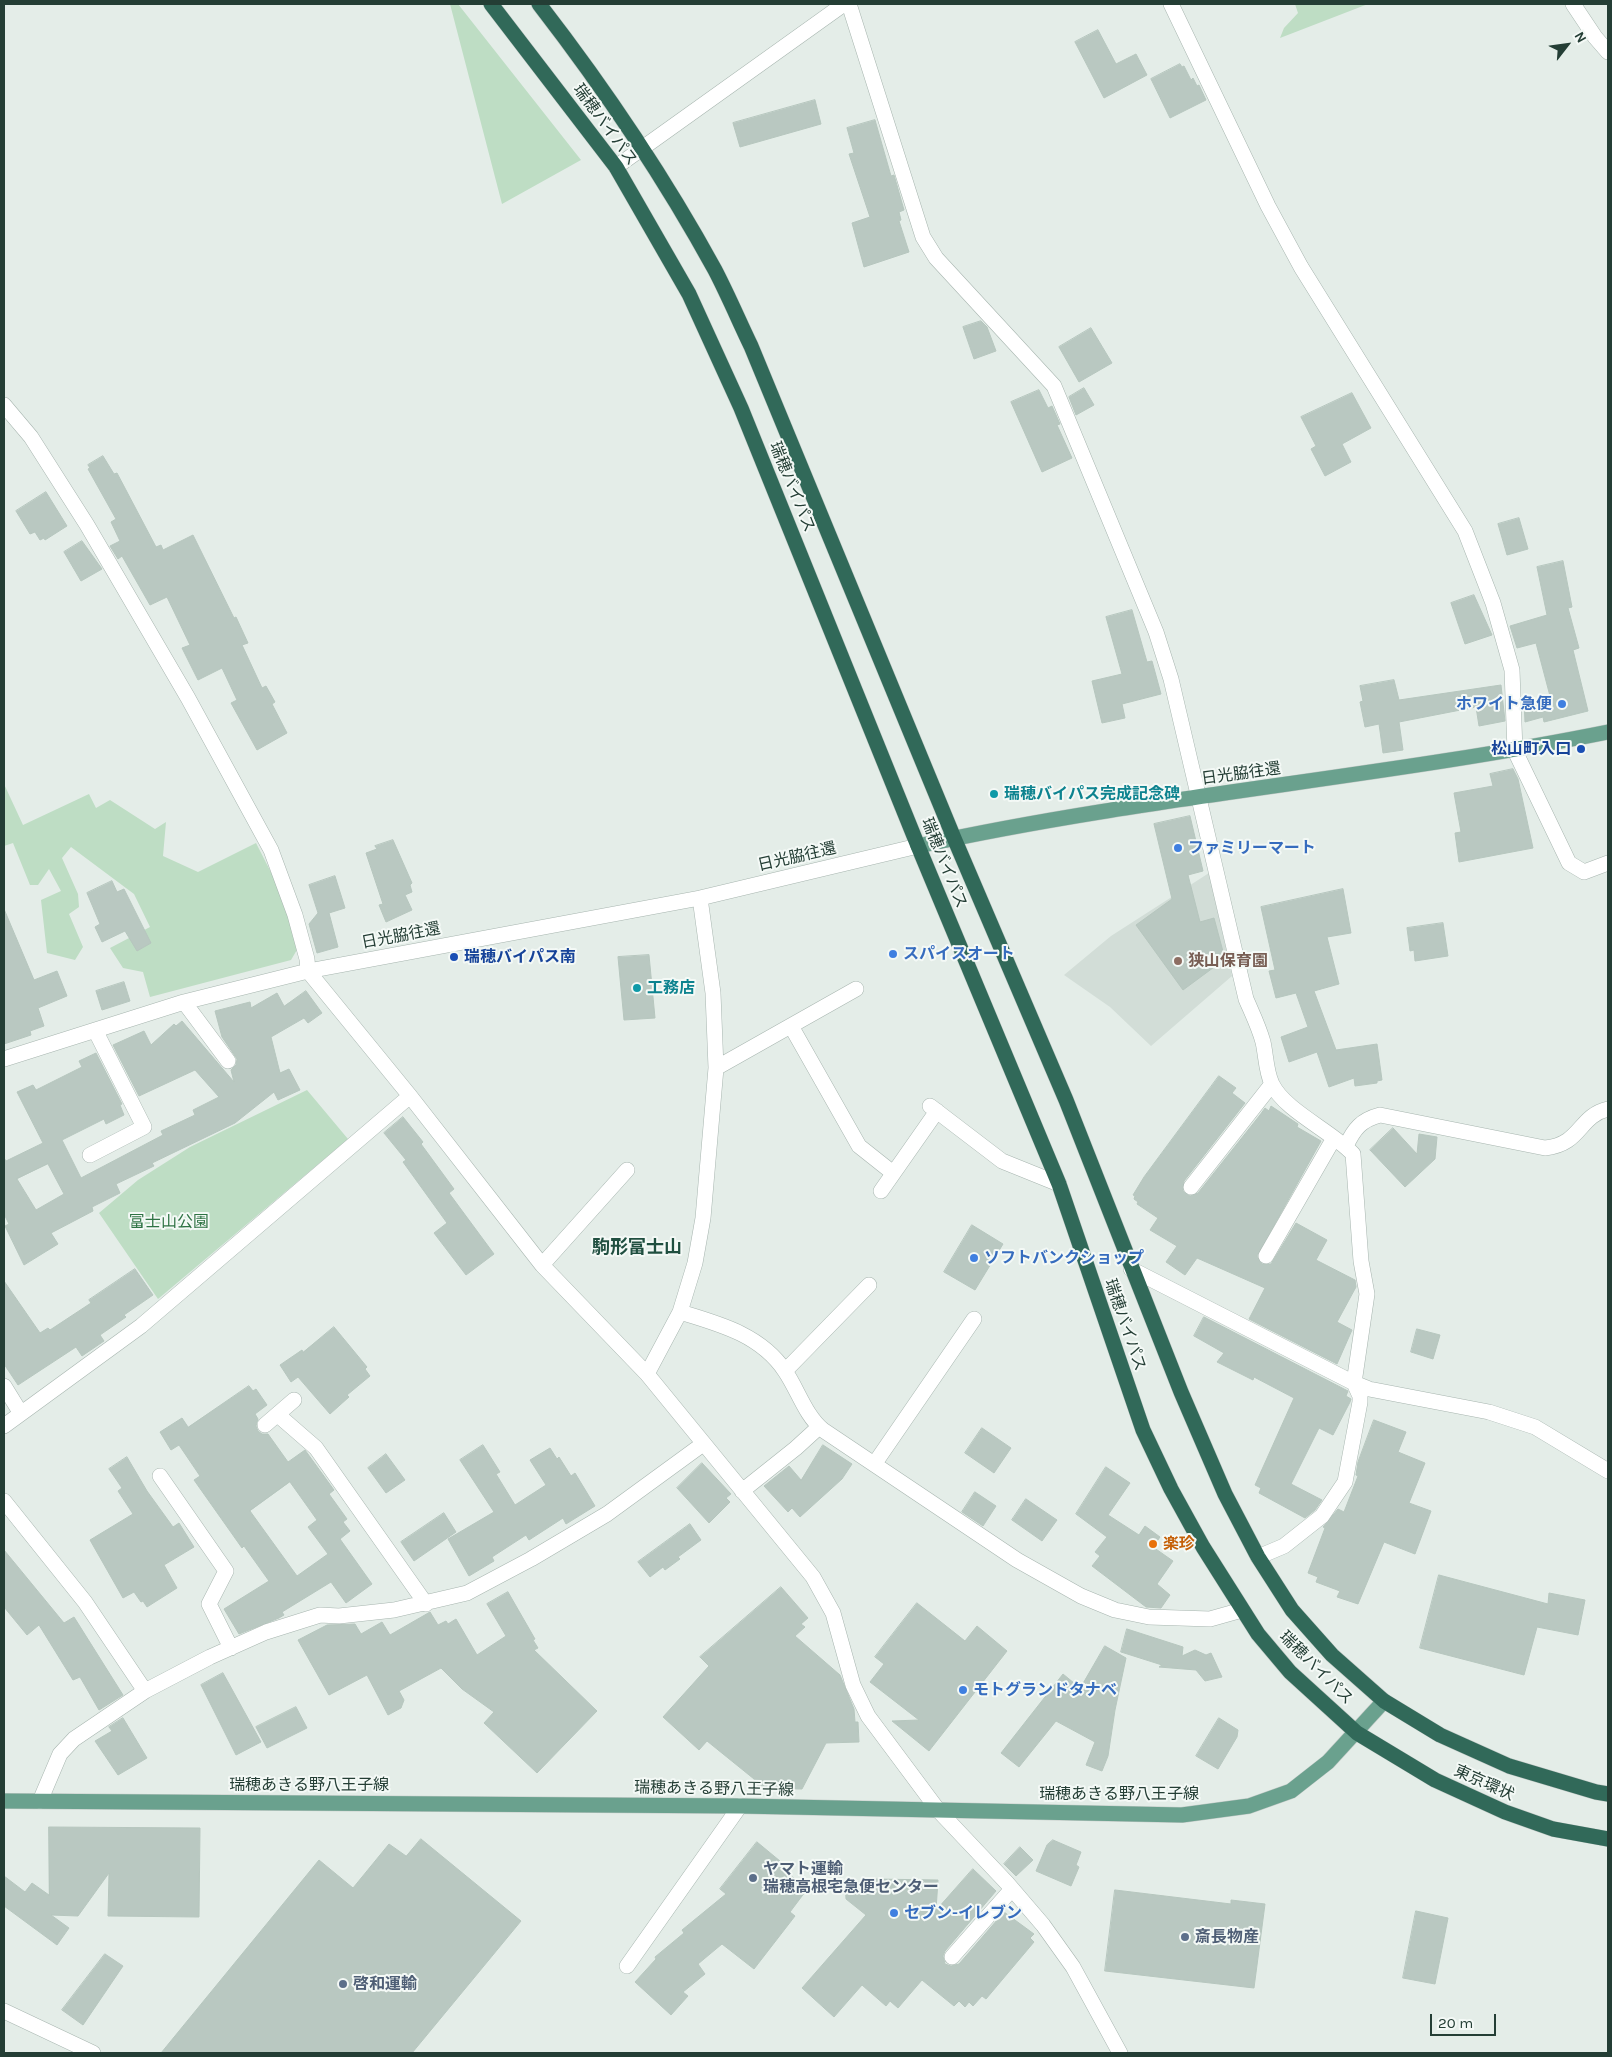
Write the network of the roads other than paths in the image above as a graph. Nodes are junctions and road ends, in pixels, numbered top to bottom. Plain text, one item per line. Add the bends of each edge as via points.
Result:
1 (491, 4) edge
2 (539, 4) edge
3 (844, 4) edge
4 (850, 4) edge
5 (1171, 4) edge
6 (1573, 4) edge
7 (1608, 52) edge
8 (643, 148) junction
9 (616, 167) junction
10 (4, 405) edge
11 (1608, 732) edge
12 (1515, 751) junction
13 (1198, 798) junction
14 (954, 838) junction
15 (918, 846) junction
16 (1608, 862) edge
17 (700, 898) junction
18 (308, 971) junction
19 (856, 989) dead end
20 (184, 1002) junction
21 (792, 1026) junction
22 (94, 1030) junction
23 (4, 1058) edge
24 (228, 1061) dead end
25 (716, 1068) junction
26 (1272, 1084) junction
27 (410, 1096) junction
28 (1608, 1109) edge
29 (1340, 1142) junction
30 (90, 1155) dead end
31 (627, 1170) dead end
32 (893, 1173) junction
33 (1059, 1184) junction
34 (1191, 1187) dead end
35 (881, 1191) dead end
36 (1266, 1256) dead end
37 (542, 1266) junction
38 (1131, 1269) junction
39 (869, 1286) dead end
40 (680, 1312) junction
41 (974, 1319) dead end
42 (785, 1371) junction
43 (647, 1374) junction
44 (1354, 1383) junction
45 (4, 1386) edge
46 (294, 1400) dead end
47 (20, 1412) junction
48 (278, 1415) junction
49 (4, 1426) edge
50 (265, 1426) dead end
51 (819, 1427) junction
52 (703, 1444) junction
53 (875, 1464) junction
54 (1608, 1471) edge
55 (160, 1476) dead end
56 (742, 1491) junction
57 (4, 1501) edge
58 (1258, 1557) junction
59 (426, 1604) junction
60 (1242, 1610) junction
61 (231, 1648) junction
62 (145, 1691) junction
63 (1384, 1701) junction
64 (1357, 1733) junction
65 (1608, 1794) edge
66 (4, 1801) edge
67 (40, 1801) junction
68 (740, 1806) junction
69 (938, 1810) junction
70 (1608, 1839) edge
71 (1012, 1889) junction
72 (952, 1957) dead end
73 (627, 1966) dead end
74 (4, 2011) edge
75 (93, 2053) edge
76 (1120, 2053) edge

1 - 9 highway, 瑞穂バイパス
2 - 8 highway, 瑞穂バイパス
3 - 8 street
4 - 13 street via 922,237 936,258 1054,386 1156,632 1171,679
5 - 12 street via 1297,260 1465,531 1493,604 1512,670
6 - 7 street
8 - 9 street
8 - 14 highway, 瑞穂バイパス via 715,271 751,346
9 - 15 highway, 瑞穂バイパス via 689,294 741,408
10 - 18 street via 31,438 86,525 188,698 266,842 285,883 308,958
11 - 12 main road, 日光脇往還
12 - 13 main road, 日光脇往還
12 - 16 street via 1568,863 1584,872
13 - 14 main road, 日光脇往還
13 - 26 street via 1246,999 1262,1040
14 - 15 main road, 日光脇往還
14 - 38 highway, 瑞穂バイパス via 1066,1100
15 - 17 street, 日光脇往還
15 - 33 highway, 瑞穂バイパス
17 - 18 street, 日光脇往還
17 - 25 street via 713,993
18 - 20 street, 日光脇往還
18 - 27 street
19 - 21 street
20 - 22 street, 日光脇往還
20 - 24 street
21 - 25 street
21 - 32 street via 859,1146
22 - 23 street, 日光脇往還
22 - 30 street via 150,1124
25 - 40 street via 703,1218 695,1263
26 - 29 street via 1308,1120
26 - 34 street
27 - 37 street
27 - 47 street via 141,1326
28 - 29 street via 1598,1111 1572,1139 1559,1147 1545,1148 1380,1116 1368,1119
29 - 36 street
29 - 44 street via 1353,1154 1361,1261 1367,1294
31 - 37 street
32 - 33 street via 934,1108 1002,1161
32 - 35 street
33 - 60 highway, 瑞穂バイパス via 1143,1430 1176,1498
37 - 43 street
38 - 44 street
38 - 58 highway, 瑞穂バイパス via 1222,1485
39 - 42 street
40 - 42 street via 731,1327 761,1346
40 - 43 street
41 - 53 street
42 - 51 street
43 - 52 street
44 - 54 street via 1489,1412 1535,1427
44 - 58 street via 1360,1402 1345,1482 1322,1516 1284,1546
45 - 47 street
46 - 48 street
47 - 49 street
48 - 50 street
48 - 59 street via 316,1448
51 - 53 street
51 - 56 street
52 - 56 street
52 - 59 street via 607,1514 531,1560 467,1593
53 - 60 street via 1017,1560 1082,1596 1115,1610 1149,1617 1210,1619
55 - 61 street via 226,1571 209,1604
56 - 69 street via 813,1577 834,1613 854,1685 868,1716
57 - 62 street via 85,1602
58 - 63 highway, 瑞穂バイパス via 1292,1610 1332,1655
59 - 61 street via 339,1616 320,1615 266,1632
60 - 64 highway, 瑞穂バイパス via 1290,1672
61 - 62 street
62 - 67 street via 74,1739 60,1754
63 - 64 main road, 瑞穂あきる野八王子線
63 - 65 highway, 東京環状 via 1440,1735 1509,1766
64 - 69 main road, 瑞穂あきる野八王子線 via 1328,1762 1291,1791 1249,1806 1182,1815
64 - 70 highway, 東京環状 via 1435,1780 1505,1812 1553,1828
66 - 67 main road, 瑞穂あきる野八王子線
67 - 68 main road, 瑞穂あきる野八王子線
68 - 69 main road, 瑞穂あきる野八王子線
68 - 73 street
69 - 71 street
71 - 72 street
71 - 76 street via 1073,1967
74 - 75 street

